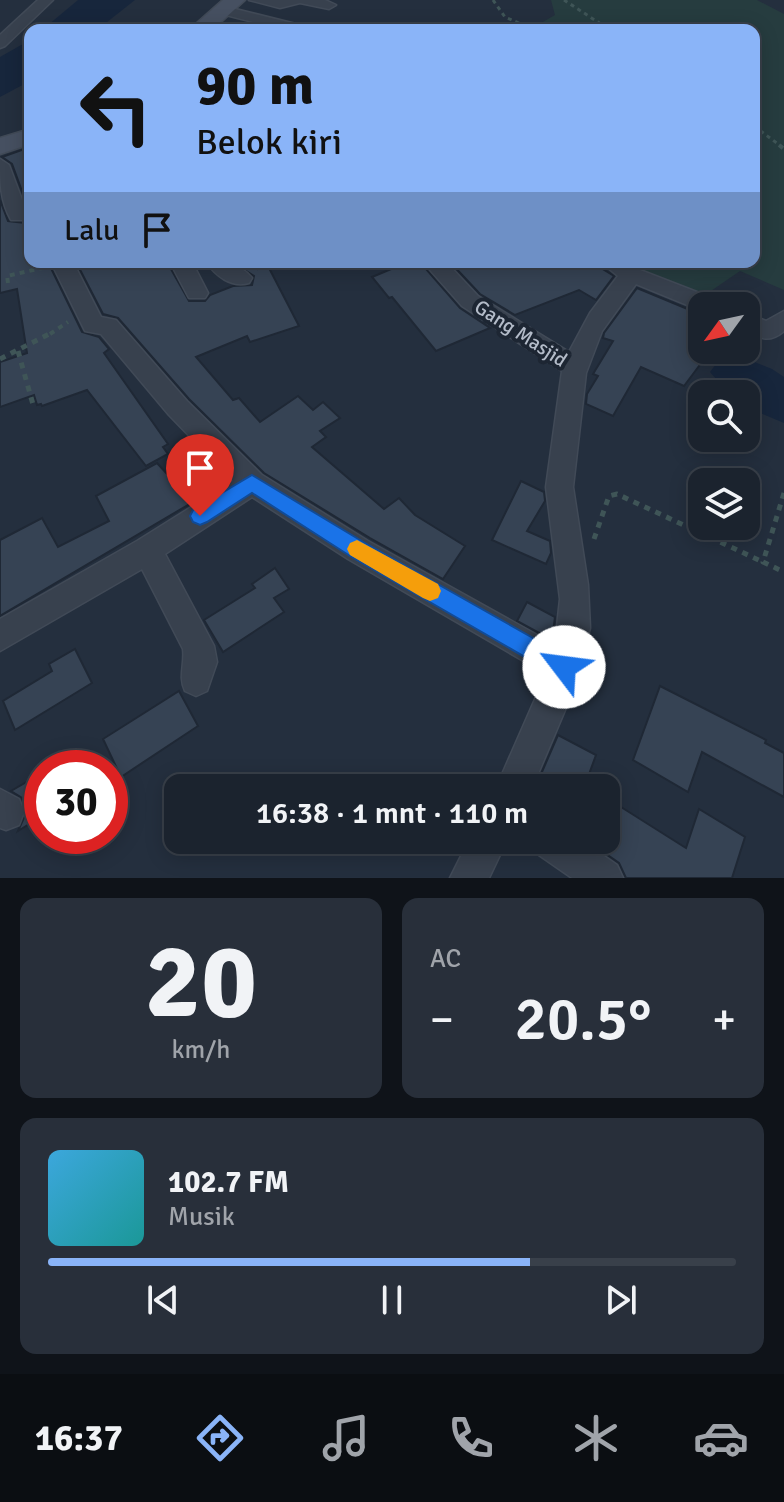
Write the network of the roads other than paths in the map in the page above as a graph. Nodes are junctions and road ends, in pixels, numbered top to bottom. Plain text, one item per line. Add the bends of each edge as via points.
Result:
1 (46, 0) edge
2 (256, 0) edge
3 (296, 0) edge
4 (304, 0) edge
5 (229, 5) edge
6 (329, 5) dead end
7 (206, 24) edge
8 (285, 24) edge
9 (0, 43) edge
10 (24, 138) edge
11 (0, 146) edge
12 (0, 165) edge
13 (16, 216) edge
14 (65, 268) edge
15 (184, 268) edge
16 (222, 268) edge
17 (440, 268) edge
18 (622, 269) edge
19 (241, 278) dead end
20 (197, 293) dead end
21 (688, 296) edge
22 (784, 319) edge
23 (760, 328) edge
24 (575, 368) junction
25 (252, 483) junction
26 (147, 550) junction
27 (0, 636) edge
28 (564, 667) junction
29 (196, 680) dead end
30 (520, 774) edge
31 (482, 854) edge
32 (569, 854) edge
33 (469, 878) edge
34 (604, 878) edge

1 - 9 street
2 - 3 street
4 - 6 street
5 - 7 street
5 - 8 street
10 - 11 street
12 - 13 street
14 - 25 street via 93,325 108,326
15 - 20 street
16 - 19 street
17 - 24 street, Gang Masjid via 470,301
18 - 21 street
18 - 24 street
22 - 23 street via 768,332
24 - 28 street via 561,458 560,511 576,609
25 - 26 street
25 - 28 street
26 - 27 street
26 - 29 street via 198,646
28 - 30 street
31 - 33 street
32 - 34 street

